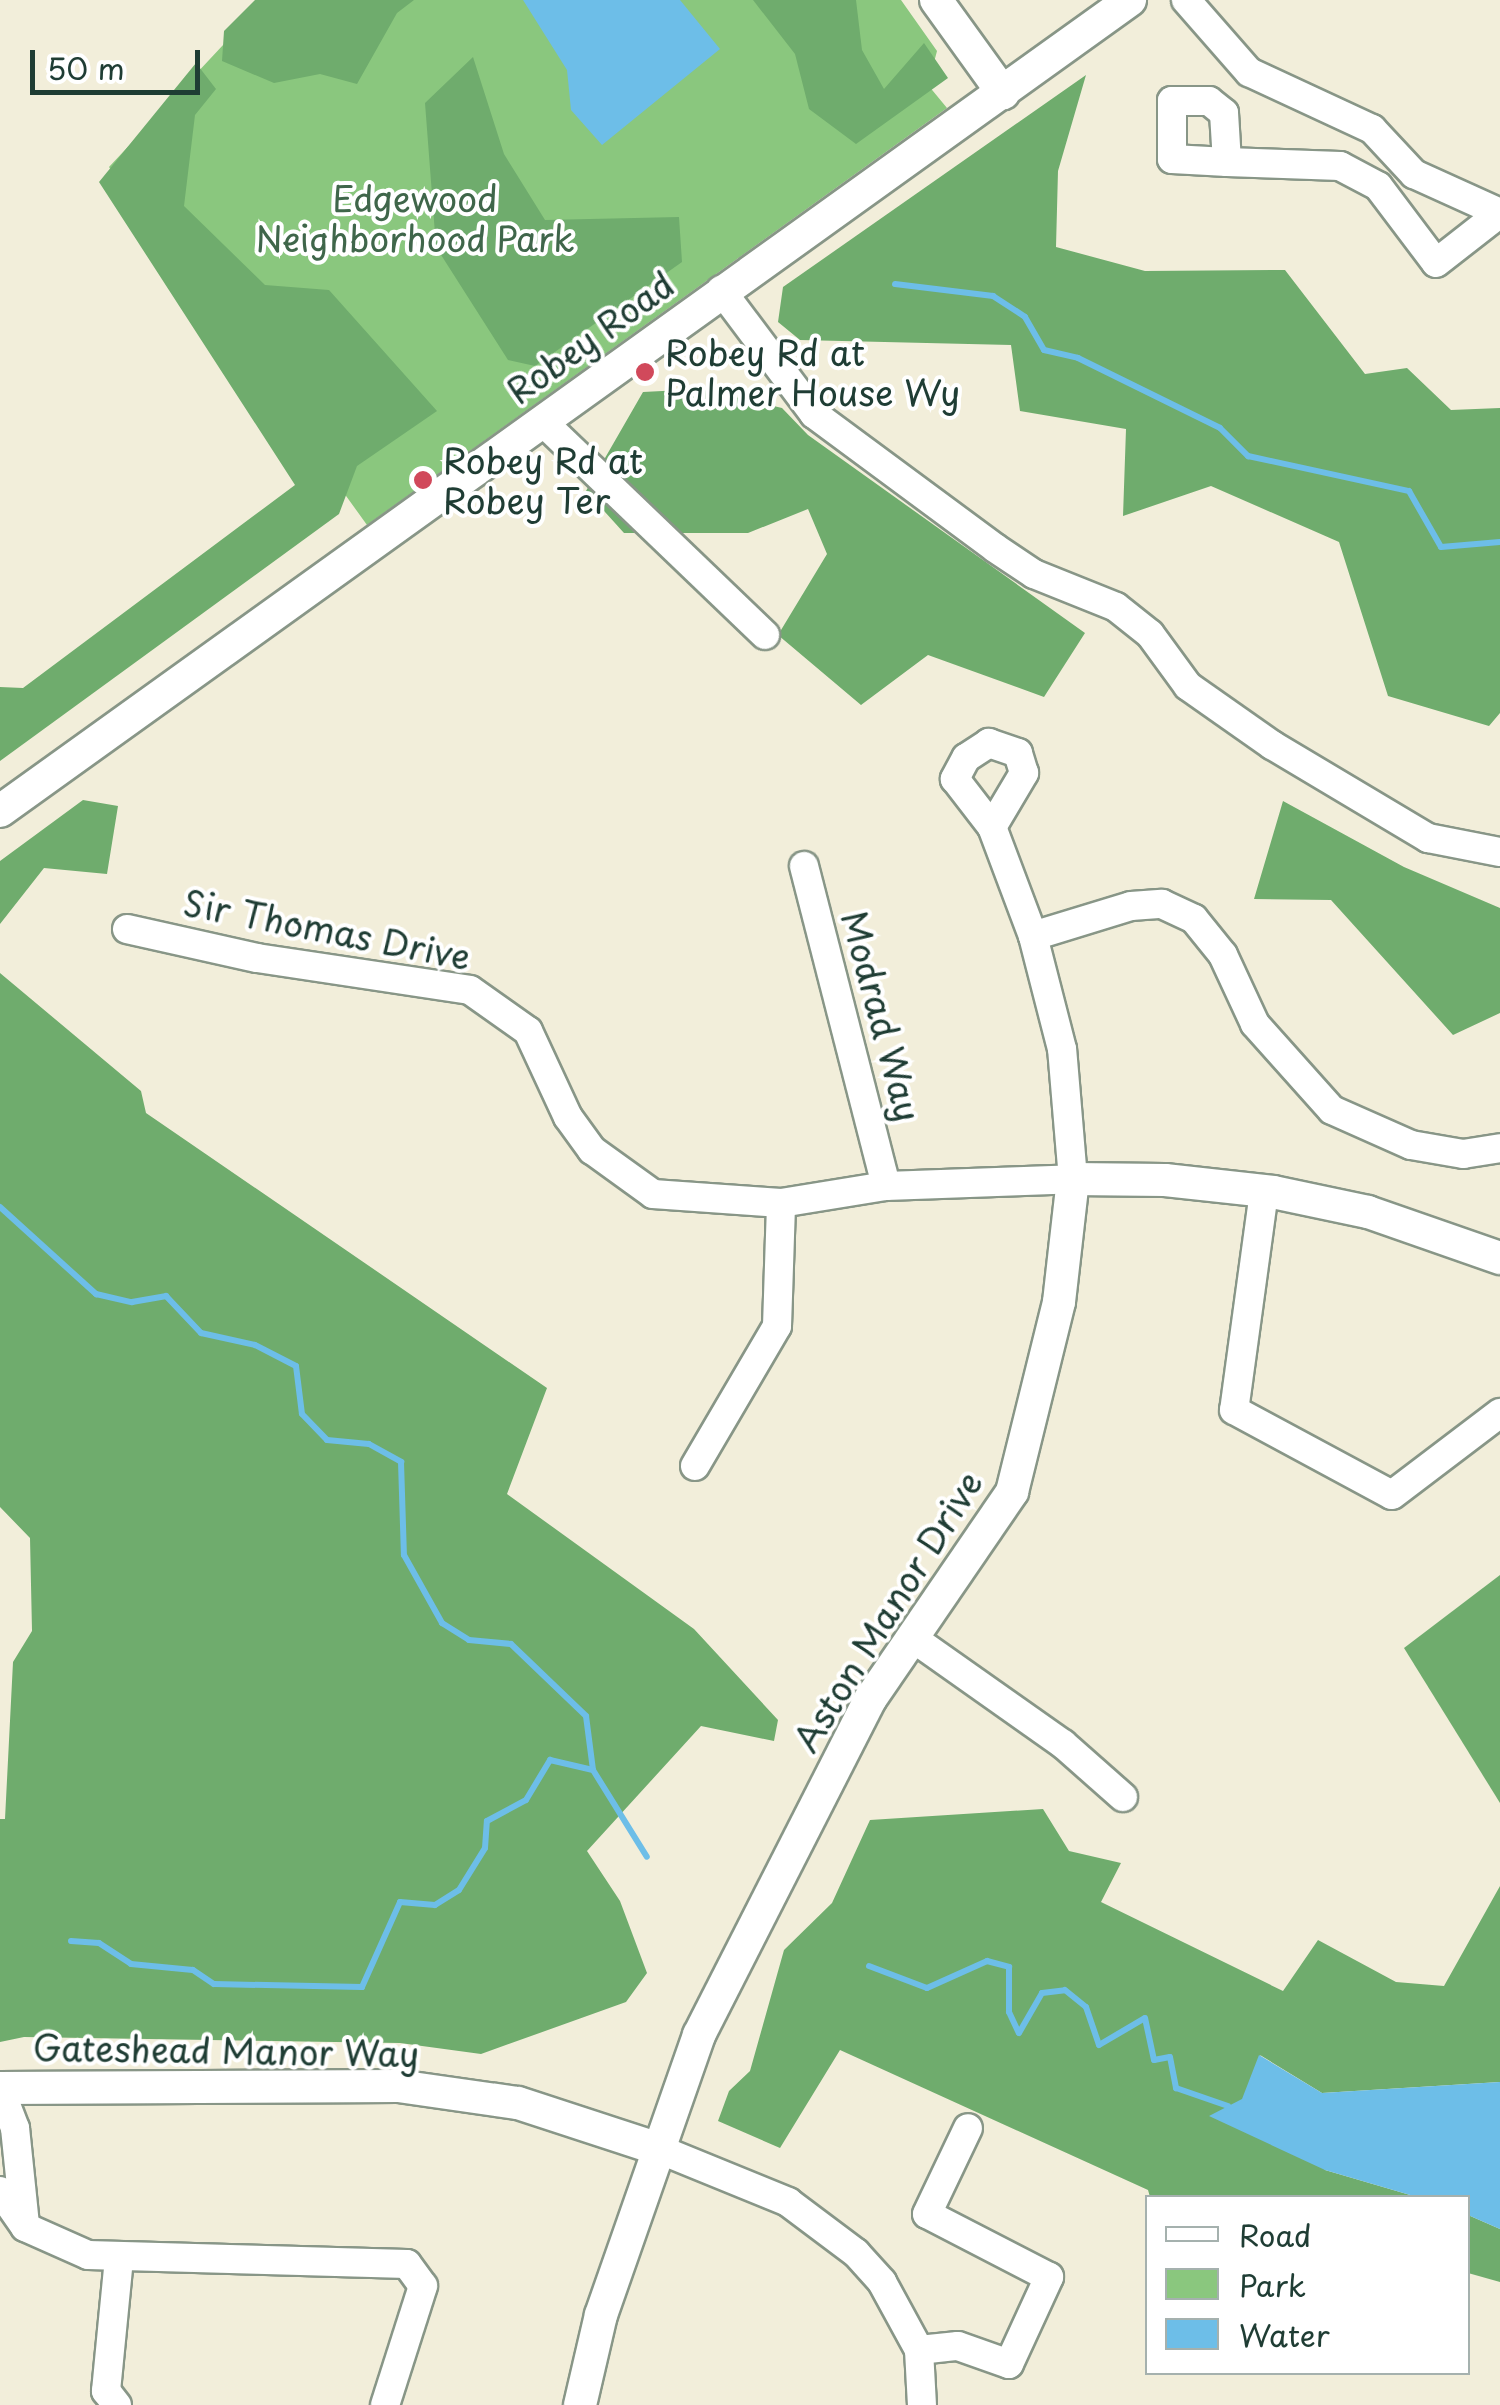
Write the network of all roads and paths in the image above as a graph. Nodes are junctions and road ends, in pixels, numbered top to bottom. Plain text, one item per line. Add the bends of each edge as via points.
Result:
1 (936, 0) edge
2 (1130, 0) edge
3 (1186, 0) edge
4 (1004, 93) junction
5 (1226, 162) dead end
6 (1500, 213) edge
7 (721, 290) junction
8 (542, 421) junction
9 (765, 635) dead end
10 (0, 812) edge
11 (992, 827) dead end
12 (1500, 852) edge
13 (804, 866) dead end
14 (128, 929) dead end
15 (1033, 936) junction
16 (1500, 1148) edge
17 (1073, 1180) junction
18 (886, 1186) junction
19 (1264, 1192) junction
20 (781, 1203) junction
21 (1500, 1258) edge
22 (1500, 1413) edge
23 (695, 1466) dead end
24 (914, 1639) junction
25 (1124, 1797) dead end
26 (0, 2088) edge
27 (968, 2128) dead end
28 (656, 2148) junction
29 (0, 2191) edge
30 (25, 2227) junction
31 (119, 2259) junction
32 (919, 2350) junction
33 (117, 2405) edge
34 (385, 2405) edge
35 (580, 2405) edge
36 (922, 2405) edge

1 - 4 street
2 - 4 street, Robey Road
3 - 6 street via 1249,72 1372,129 1414,174
4 - 7 street, Robey Road
5 - 6 street via 1340,166 1378,186 1436,262
7 - 8 street, Robey Road
7 - 12 street via 814,414 995,548 1034,574 1116,607 1150,634 1188,686 1288,754 1428,838
8 - 9 street
8 - 10 street, Robey Road
11 - 15 street, Aston Manor Drive
13 - 18 street, Modrad Way
14 - 20 street, Sir Thomas Drive via 257,958 470,990 528,1031 568,1118 592,1150 654,1194
15 - 16 street via 1130,906 1162,904 1194,919 1224,955 1255,1024 1332,1110 1411,1145 1463,1154
15 - 17 street, Aston Manor Drive via 1062,1049
17 - 18 street, Sir Thomas Drive
17 - 19 street via 1165,1180
17 - 24 street, Aston Manor Drive via 1059,1302 1012,1492
18 - 20 street, Sir Thomas Drive
19 - 21 street via 1368,1212
19 - 22 street via 1234,1410 1392,1495
20 - 23 street via 777,1326
24 - 25 street via 1062,1744
24 - 28 street, Aston Manor Drive via 872,1698 756,1917
26 - 28 street, Gateshead Manor Way via 398,2086 518,2104
26 - 30 street via 15,2128
27 - 32 street via 927,2214 1050,2277 1009,2364 958,2346
28 - 32 street, Gateshead Manor Way via 788,2202 856,2252 882,2282
28 - 35 street, Aston Manor Drive
29 - 30 street
30 - 31 street via 46,2241
31 - 33 street via 106,2391
31 - 34 street via 407,2264 423,2286
32 - 36 street

